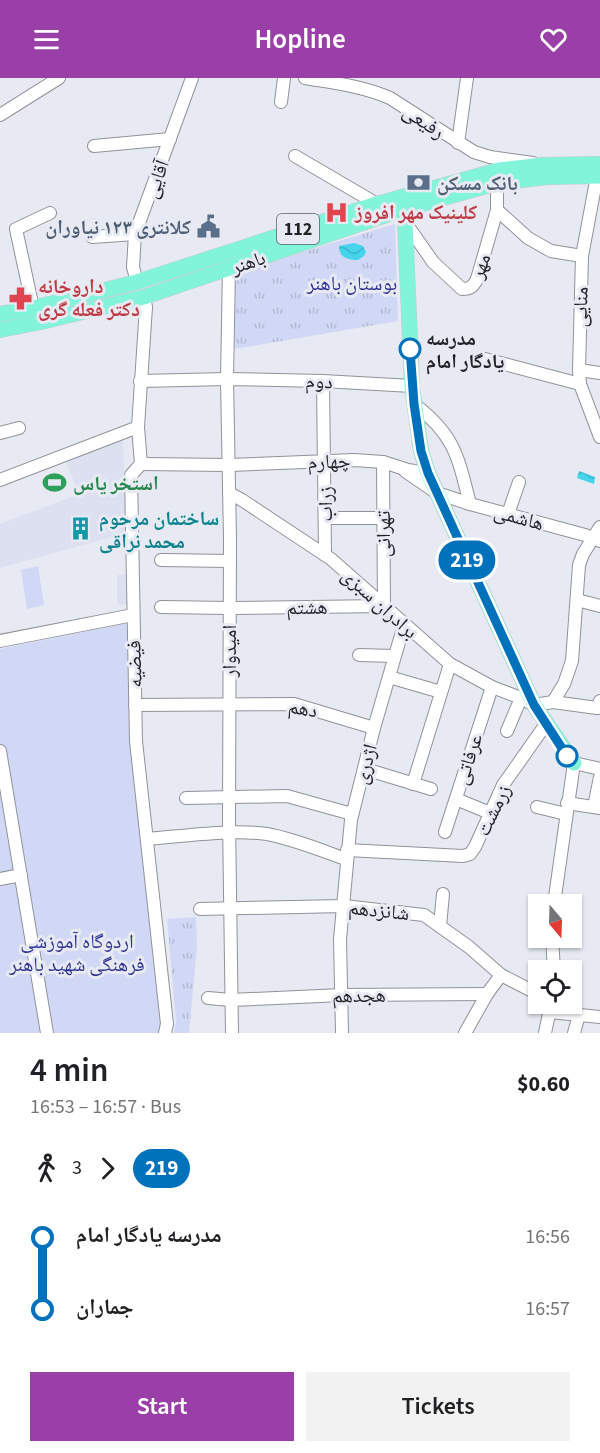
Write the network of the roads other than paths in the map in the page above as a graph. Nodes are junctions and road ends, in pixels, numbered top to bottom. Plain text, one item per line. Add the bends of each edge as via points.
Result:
1 (59, 78) edge
2 (192, 78) edge
3 (284, 78) edge
4 (304, 78) edge
5 (467, 78) edge
6 (281, 102) dead end
7 (0, 115) edge
8 (170, 140) junction
9 (458, 143) junction
10 (94, 146) dead end
11 (294, 156) dead end
12 (542, 165) junction
13 (599, 172) edge
14 (497, 183) junction
15 (377, 204) junction
16 (403, 209) junction
17 (497, 210) junction
18 (50, 213) dead end
19 (135, 234) junction
20 (92, 237) dead end
21 (582, 256) junction
22 (229, 268) junction
23 (138, 282) junction
24 (144, 297) junction
25 (33, 308) junction
26 (0, 315) edge
27 (0, 330) edge
28 (485, 359) dead end
29 (579, 370) junction
30 (600, 373) edge
31 (227, 378) junction
32 (140, 381) junction
33 (323, 381) junction
34 (580, 384) junction
35 (412, 386) junction
36 (414, 404) junction
37 (138, 427) junction
38 (20, 428) dead end
39 (0, 434) edge
40 (600, 437) edge
41 (325, 461) junction
42 (383, 462) junction
43 (141, 464) junction
44 (229, 465) junction
45 (400, 467) junction
46 (428, 473) junction
47 (0, 480) edge
48 (519, 482) dead end
49 (229, 493) junction
50 (437, 493) junction
51 (470, 504) junction
52 (508, 514) junction
53 (325, 518) junction
54 (384, 518) junction
55 (598, 535) edge
56 (325, 555) junction
57 (161, 560) dead end
58 (230, 561) junction
59 (577, 600) junction
60 (384, 606) junction
61 (600, 606) edge
62 (161, 607) dead end
63 (230, 608) junction
64 (133, 615) junction
65 (404, 625) junction
66 (0, 641) edge
67 (359, 655) dead end
68 (394, 656) junction
69 (450, 664) junction
70 (389, 676) junction
71 (492, 687) junction
72 (441, 692) junction
73 (528, 701) junction
74 (600, 701) edge
75 (553, 702) junction
76 (135, 705) junction
77 (229, 705) junction
78 (546, 724) junction
79 (374, 728) junction
80 (507, 731) dead end
81 (0, 751) edge
82 (574, 764) junction
83 (364, 769) junction
84 (600, 769) edge
85 (600, 777) edge
86 (413, 783) junction
87 (431, 789) dead end
88 (229, 796) junction
89 (186, 798) dead end
90 (456, 799) junction
91 (537, 807) dead end
92 (597, 807) edge
93 (567, 808) junction
94 (490, 813) junction
95 (352, 814) junction
96 (445, 832) dead end
97 (229, 833) junction
98 (147, 839) junction
99 (346, 854) junction
100 (21, 875) junction
101 (0, 879) edge
102 (443, 894) dead end
103 (555, 894) edge
104 (344, 906) junction
105 (231, 907) junction
106 (200, 909) dead end
107 (440, 926) junction
108 (501, 975) junction
109 (528, 989) edge
110 (487, 994) junction
111 (342, 995) junction
112 (208, 998) dead end
113 (231, 1000) junction
114 (549, 1014) edge
115 (575, 1014) edge
116 (579, 1015) junction
117 (600, 1017) edge
118 (47, 1033) edge
119 (165, 1033) edge
120 (232, 1033) edge
121 (342, 1033) edge
122 (465, 1033) edge
123 (546, 1033) edge
124 (574, 1033) edge

1 - 7 street
2 - 8 street, آقایی
3 - 6 street
4 - 9 street, رفیعی via 376,92
5 - 9 street
8 - 10 street
8 - 19 street, آقایی
9 - 12 street, رفیعی via 490,157
11 - 15 street
12 - 13 main road, باهنر / 112
12 - 16 main road, باهنر / 112 via 499,170
13 - 14 main road, باهنر / 112
13 - 21 street, منایی
14 - 16 main road, باهنر / 112
14 - 17 street, مهر
15 - 16 main road, باهنر / 112
15 - 23 main road, باهنر / 112
16 - 17 street, مهر via 433,262 462,289 473,286 477,279
16 - 22 main road, باهنر / 112
16 - 35 main road
17 - 21 street via 528,238 551,251
18 - 25 street via 16,229
19 - 20 street
19 - 23 street, آقایی via 133,267
21 - 29 street, منایی
22 - 24 main road, باهنر / 112
22 - 31 street, امیدوار
23 - 24 main road
23 - 25 main road, باهنر / 112
24 - 27 main road, باهنر / 112
24 - 32 street, فیضیه
25 - 26 main road, باهنر / 112
28 - 34 street
29 - 30 street
29 - 34 street, منایی
31 - 32 street, دوم
31 - 33 street, دوم
31 - 44 street, امیدوار
32 - 37 street, فیضیه
33 - 35 street, دوم
33 - 41 street, زراب
34 - 40 street, منایی
35 - 36 main road
36 - 46 main road
36 - 51 street via 447,437 457,454
37 - 43 street, فیضیه
37 - 47 street
38 - 39 street
41 - 42 street, چهارم
41 - 44 street, چهارم
41 - 53 street, زراب
42 - 45 street, چهارم
42 - 54 street, تهرانی
43 - 44 street, چهارم
43 - 64 street, فیضیه via 131,475
44 - 49 street, امیدوار
45 - 46 street, چهارم
45 - 50 street, هاشمی
46 - 50 main road
48 - 52 street
49 - 56 street, برادران سبزی
49 - 58 street, امیدوار
50 - 51 street, هاشمی
50 - 73 main road
51 - 52 street, هاشمی
52 - 55 street, هاشمی
53 - 54 street
53 - 56 street, زراب
54 - 60 street, تهرانی
55 - 59 street via 579,565
56 - 60 street, برادران سبزی
57 - 58 street
58 - 63 street, امیدوار
59 - 61 street
59 - 75 street via 572,661
60 - 63 street, هشتم
60 - 65 street, برادران سبزی
62 - 63 street, هشتم
63 - 77 street, امیدوار
64 - 66 street
64 - 76 street, فیضیه
65 - 68 street, اژدری
65 - 69 street, برادران سبزی
67 - 68 street
68 - 70 street, اژدری
69 - 71 street, برادران سبزی
69 - 72 street
70 - 72 street
70 - 79 street, اژدری
71 - 73 street, برادران سبزی
71 - 90 street, عرفاتی
72 - 86 street
73 - 75 street
73 - 78 main road
73 - 80 street
74 - 75 street via 597,708
76 - 77 street, دهم
76 - 98 street, فیضیه
77 - 79 street, دهم via 294,704
77 - 88 street, امیدوار
78 - 82 main road
78 - 94 street, زرمشت via 503,785
79 - 83 street, اژدری
81 - 100 street
82 - 84 street
82 - 93 street
83 - 86 street
83 - 95 street, اژدری
85 - 92 street
86 - 87 street
88 - 89 street
88 - 95 street via 286,796
88 - 97 street, امیدوار
90 - 94 street
90 - 96 street, عرفاتی
91 - 93 street
92 - 93 street
93 - 103 street
94 - 99 street, زرمشت via 476,847 463,856
95 - 99 street, اژدری
97 - 98 street, زرمشت
97 - 99 street, زرمشت via 265,834
97 - 105 street, امیدوار
98 - 119 street, فیضیه
99 - 104 street, اژدری
100 - 101 street
100 - 118 street
102 - 107 street
104 - 105 street, شانزدهم
104 - 107 street, شانزدهم via 415,913
104 - 111 street, اژدری via 340,939
105 - 106 street, شانزدهم
105 - 113 street, امیدوار
107 - 108 street, شانزدهم
108 - 109 street, شانزدهم
108 - 110 street
110 - 111 street, هجدهم
110 - 122 street
111 - 113 street, هجدهم
111 - 121 street, اژدری
112 - 113 street, هجدهم
113 - 120 street, امیدوار
114 - 123 street
115 - 116 street
116 - 117 street
116 - 124 street

